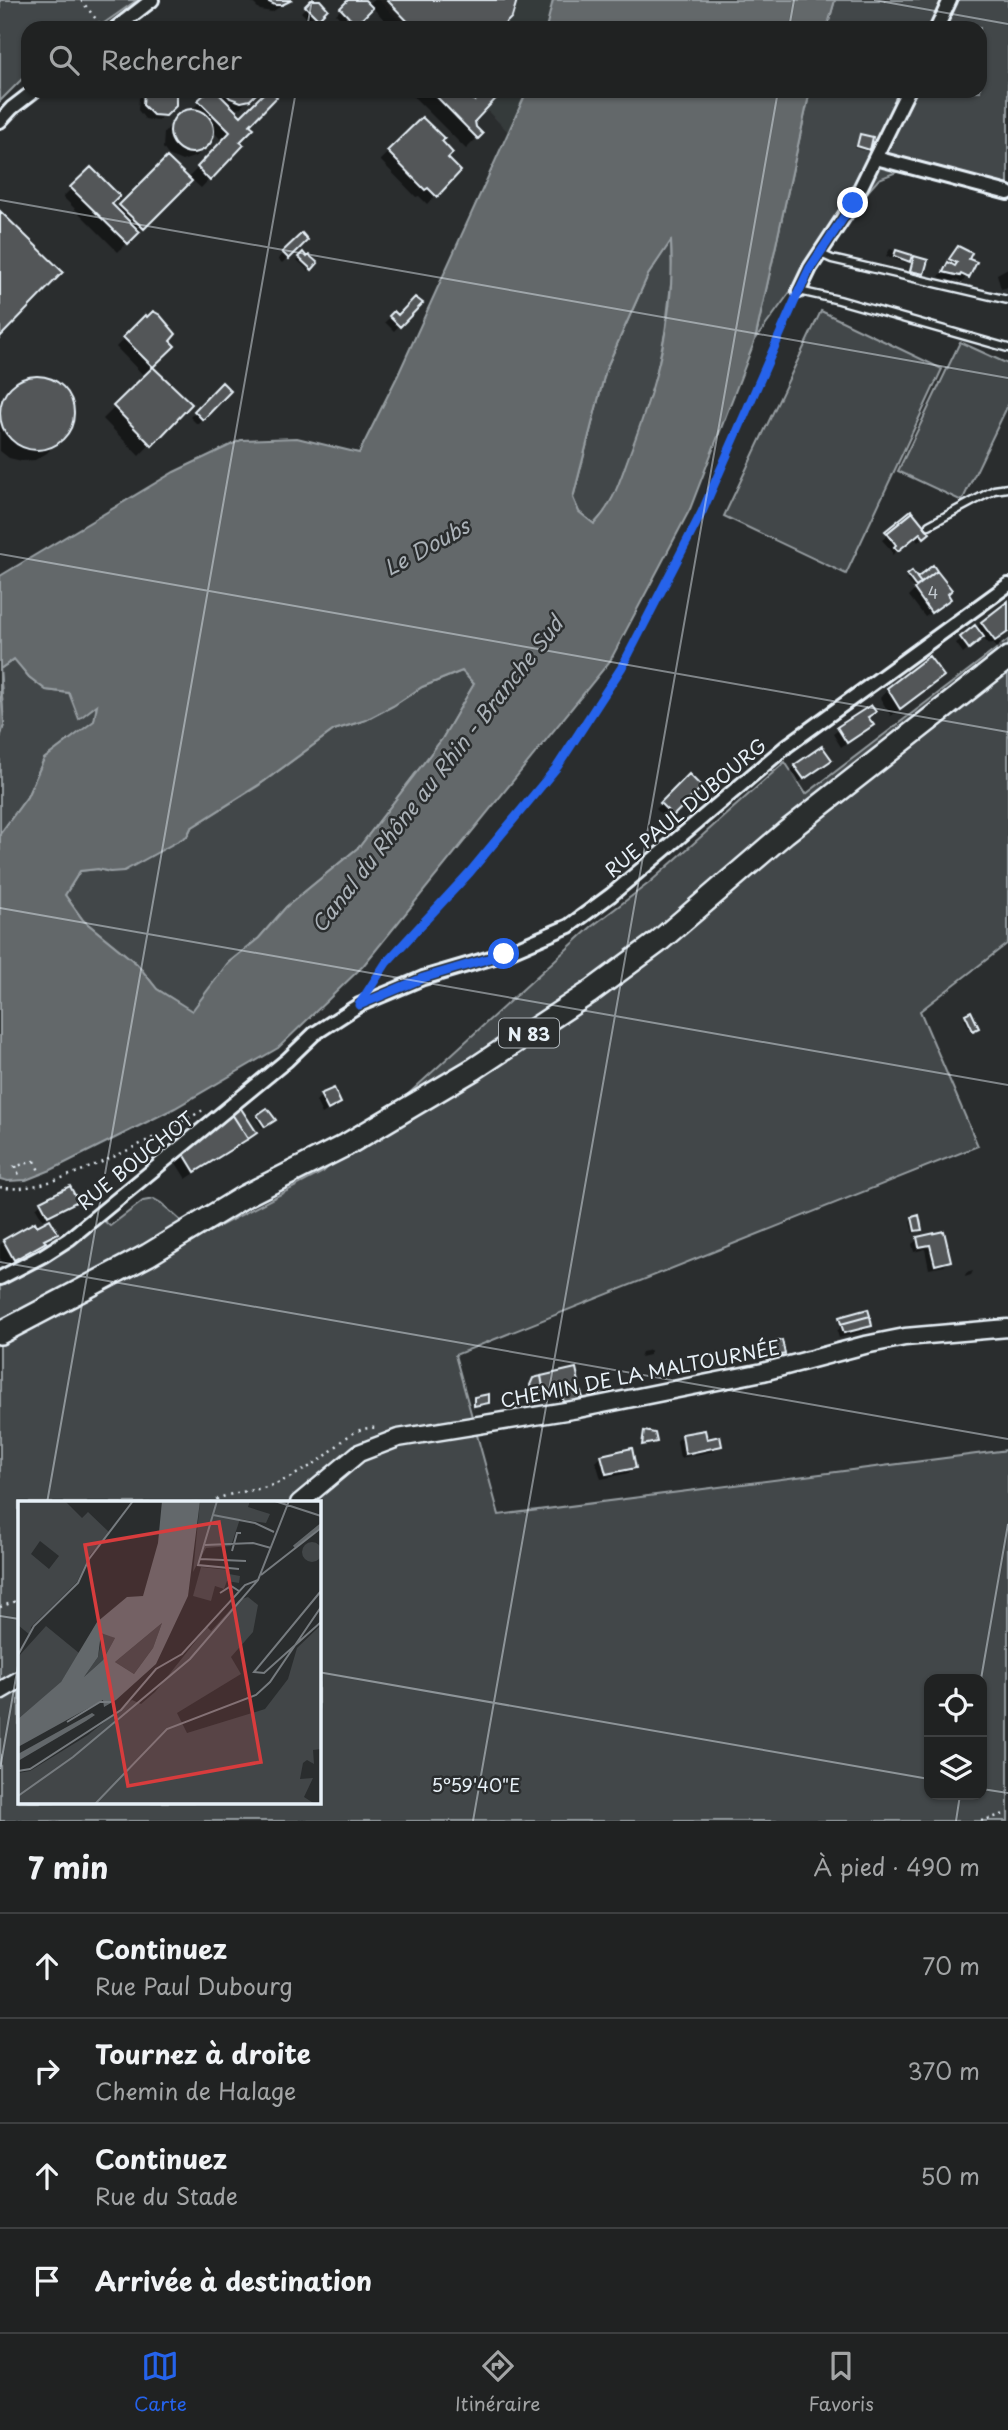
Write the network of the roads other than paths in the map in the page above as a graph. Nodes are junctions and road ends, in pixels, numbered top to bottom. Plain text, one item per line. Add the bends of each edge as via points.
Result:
1 (152, 0) edge
2 (950, 0) edge
3 (125, 21) edge
4 (940, 21) edge
5 (25, 98) edge
6 (905, 98) edge
7 (0, 121) edge
8 (876, 158) junction
9 (1008, 193) edge
10 (821, 254) junction
11 (799, 291) joint
12 (1008, 300) edge
13 (1008, 348) edge
14 (1008, 488) edge
15 (929, 525) dead end
16 (1008, 585) edge
17 (1008, 658) edge
18 (287, 1060) joint
19 (0, 1278) edge
20 (1008, 1328) edge
21 (0, 1333) edge
22 (301, 1501) edge
23 (18, 1681) edge
24 (0, 1691) edge

1 - 3 street
2 - 4 street
5 - 7 street
6 - 8 street
8 - 9 street
8 - 10 street
10 - 11 street
10 - 12 lane
11 - 13 lane
14 - 15 lane via 994,490
16 - 18 street, RUE PAUL DUBOURG via 788,745 569,926 359,1005 314,1034
17 - 21 main road, N 83 via 589,993 346,1145
18 - 19 street, RUE BOUCHOT via 69,1239
20 - 22 street, CHEMIN DE LA MALTOURNÉE via 905,1337 763,1373 618,1402 398,1438 359,1453
23 - 24 street

